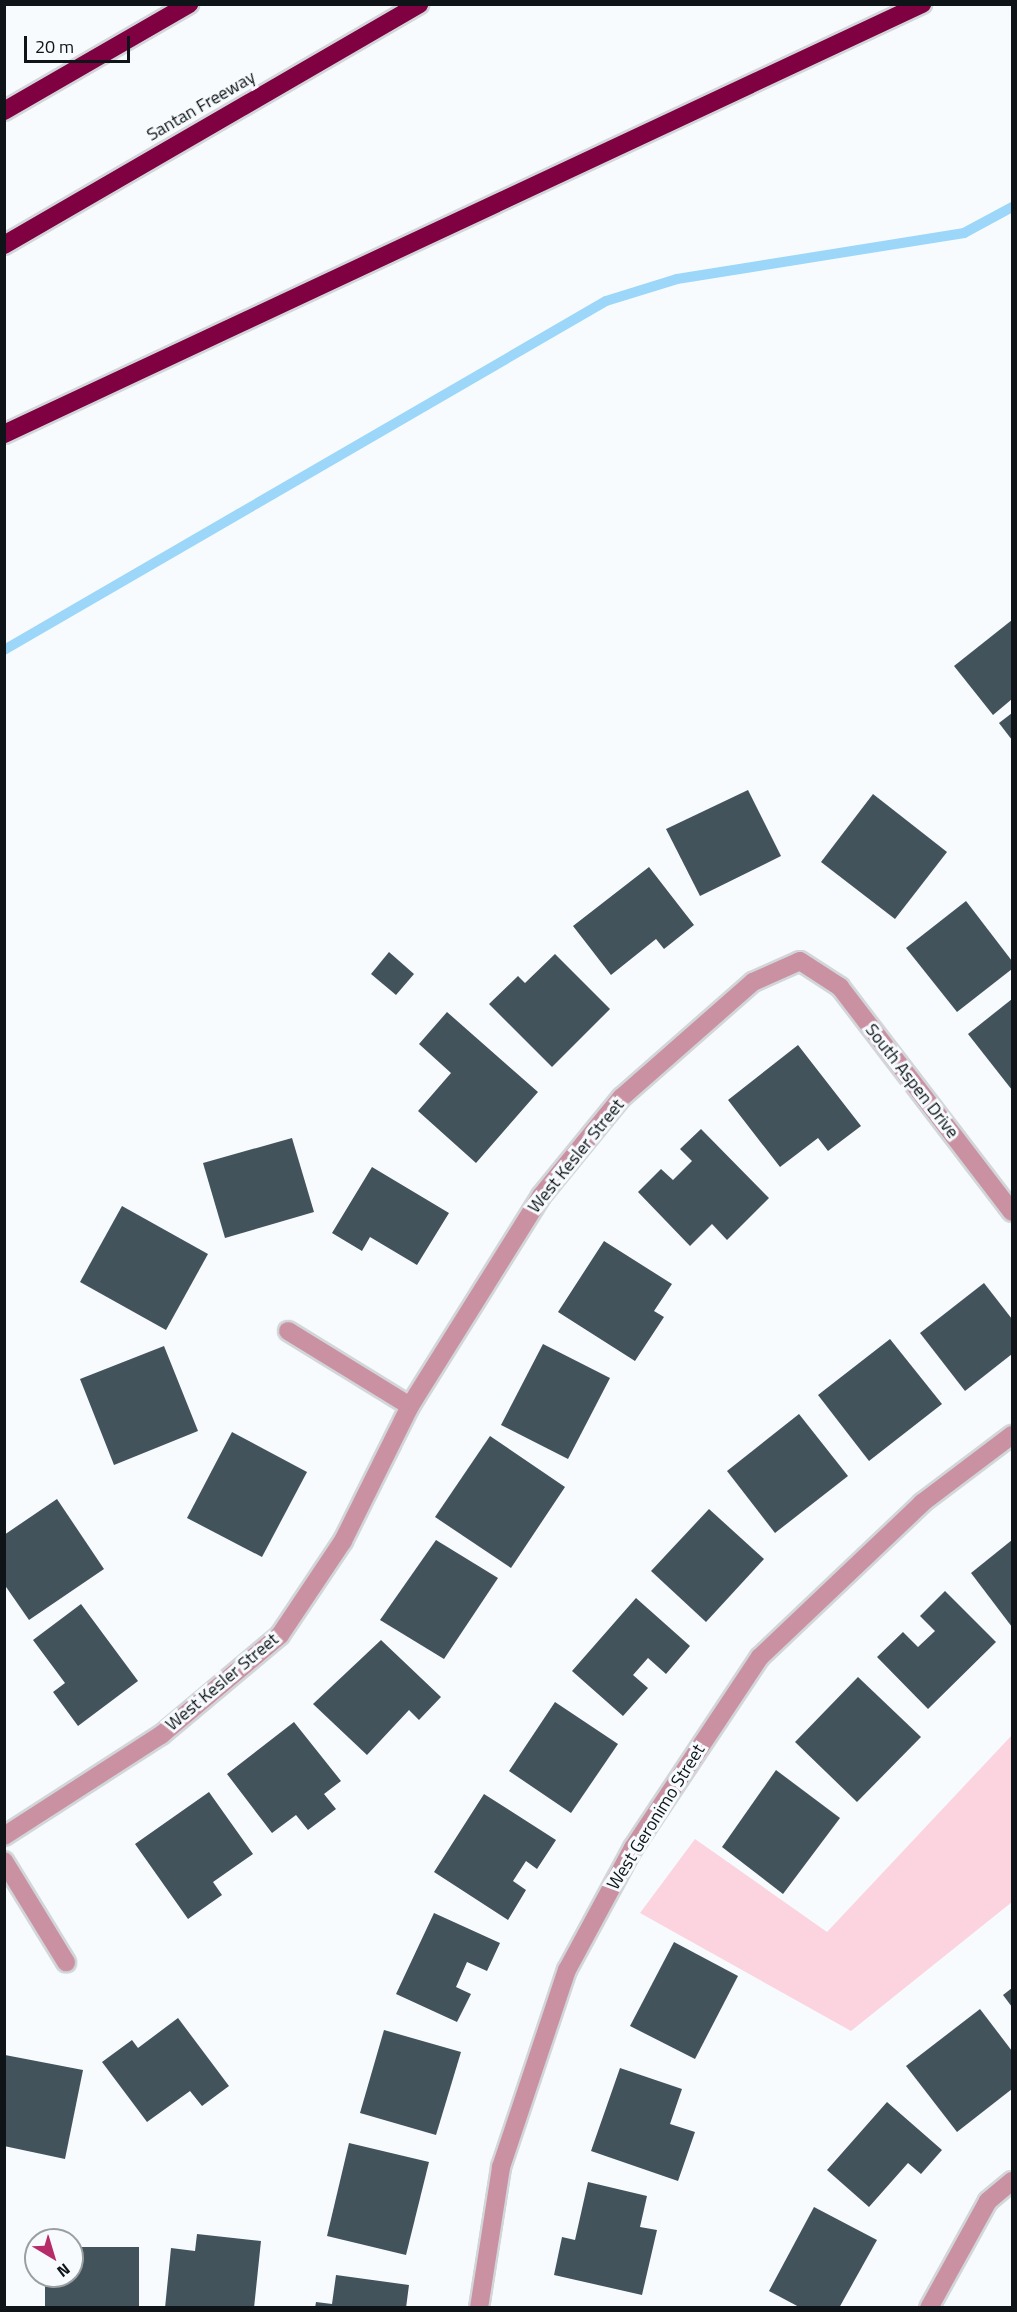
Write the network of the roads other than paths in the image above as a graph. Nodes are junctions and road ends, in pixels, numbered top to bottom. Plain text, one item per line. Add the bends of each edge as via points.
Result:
1 (189, 4) edge
2 (419, 4) edge
3 (922, 4) edge
4 (4, 111) edge
5 (4, 245) edge
6 (4, 434) edge
7 (800, 961) joint
8 (1012, 1212) edge
9 (288, 1331) dead end
10 (410, 1406) junction
11 (1012, 1435) edge
12 (4, 1836) edge
13 (4, 1861) edge
14 (66, 1962) dead end
15 (1012, 2181) edge
16 (479, 2307) edge
17 (929, 2307) edge

1 - 4 highway
2 - 5 highway, Santan Freeway
3 - 6 highway
7 - 8 street, South Aspen Drive via 840,987
7 - 10 street, West Kesler Street via 753,982 621,1098 497,1259
9 - 10 street
10 - 12 street, West Kesler Street via 343,1541 280,1635 161,1735
11 - 16 street, West Geronimo Street via 922,1503 760,1657 633,1848 567,1970 501,2167
13 - 14 street
15 - 17 street via 988,2201

